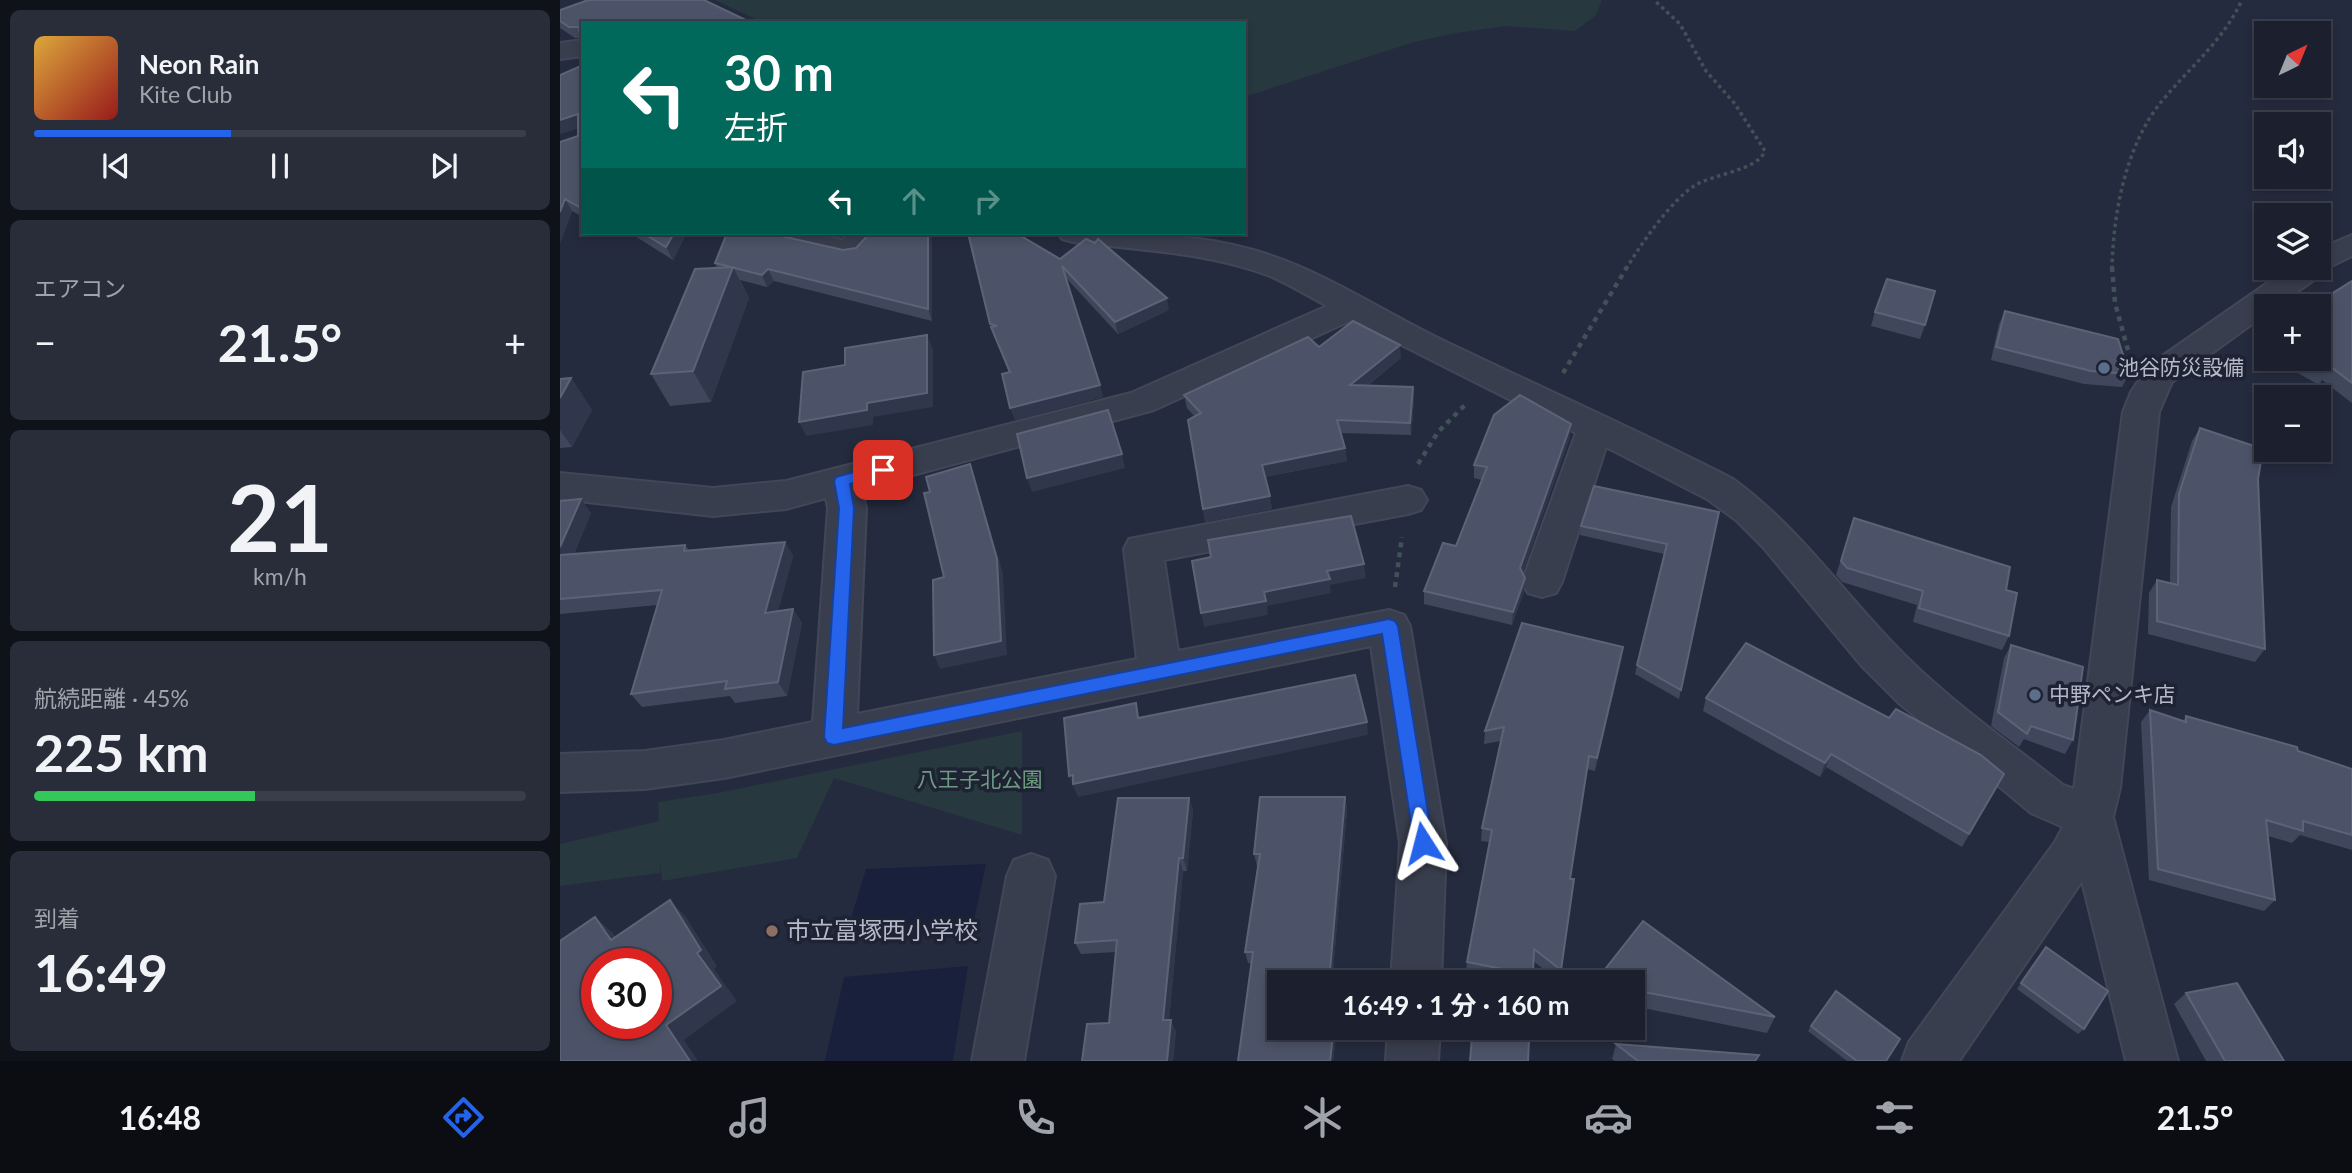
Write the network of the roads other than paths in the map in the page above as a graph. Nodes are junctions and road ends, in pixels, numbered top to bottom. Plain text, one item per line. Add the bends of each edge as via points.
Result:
1 (581, 48) edge
2 (560, 51) edge
3 (780, 235) edge
4 (867, 235) edge
5 (1090, 235) edge
6 (2335, 255) edge
7 (1351, 306) junction
8 (1599, 429) junction
9 (841, 481) junction
10 (560, 486) edge
11 (1408, 500) dead end
12 (1542, 582) dead end
13 (1160, 672) junction
14 (834, 737) junction
15 (560, 773) edge
16 (2090, 817) junction
17 (1031, 876) dead end
18 (1417, 970) edge
19 (1413, 1040) edge
20 (998, 1061) edge
21 (1412, 1061) edge
22 (1928, 1061) edge
23 (2152, 1061) edge

1 - 2 street
3 - 4 street via 848,251
5 - 7 street via 1243,257 1283,271
6 - 16 street via 2177,360 2148,392 2141,412
7 - 8 street
7 - 9 street via 1142,402
8 - 12 street via 1591,437
8 - 16 street via 1720,489 1751,511 1894,673 2047,799
9 - 10 street via 786,495 713,502
9 - 14 street via 847,508
11 - 13 street via 1143,549
13 - 14 street
13 - 18 street via 1389,626 1423,843
14 - 15 street via 685,765
16 - 22 street via 2071,857
16 - 23 street
17 - 20 street
19 - 21 street

